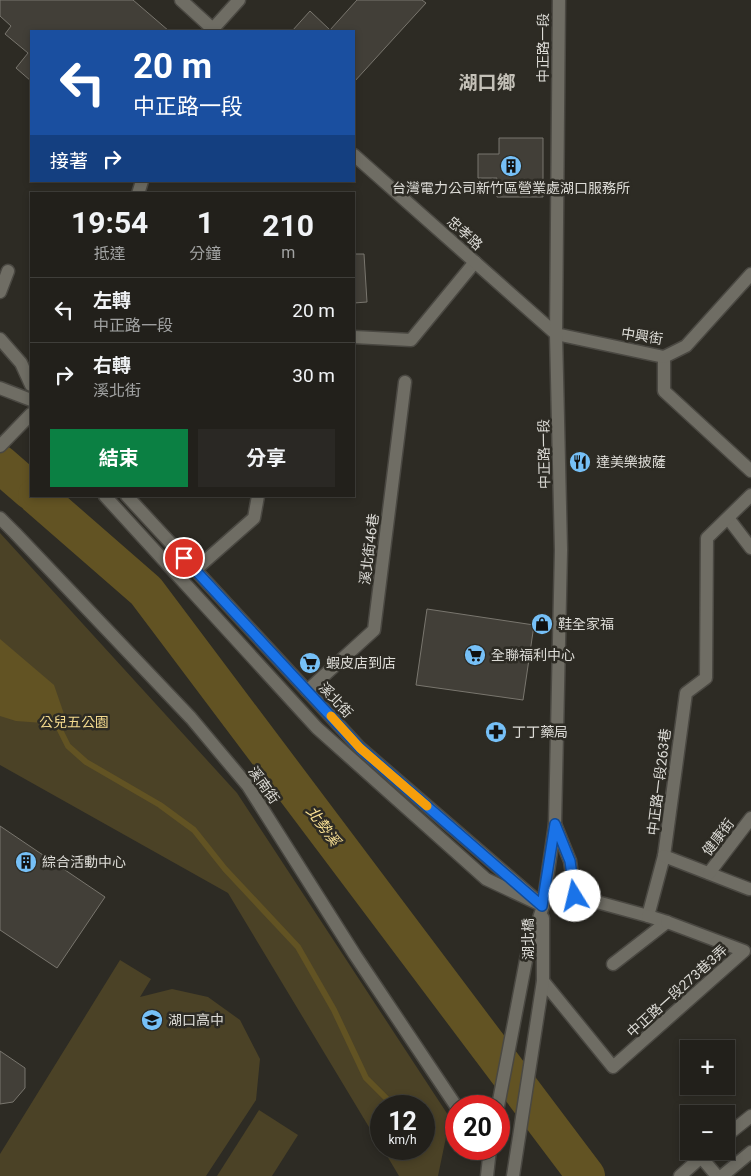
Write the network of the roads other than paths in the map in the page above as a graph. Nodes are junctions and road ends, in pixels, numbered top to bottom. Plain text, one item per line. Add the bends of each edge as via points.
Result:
1 (181, 0) edge
2 (239, 0) edge
3 (558, 0) edge
4 (212, 30) edge
5 (214, 30) edge
6 (355, 156) edge
7 (475, 262) junction
8 (8, 271) dead end
9 (751, 274) edge
10 (0, 292) edge
11 (556, 334) junction
12 (355, 337) edge
13 (0, 340) edge
14 (664, 357) junction
15 (405, 382) dead end
16 (30, 383) edge
17 (0, 388) edge
18 (30, 400) edge
19 (30, 415) edge
20 (0, 446) edge
21 (751, 471) edge
22 (751, 495) edge
23 (106, 497) edge
24 (127, 497) edge
25 (258, 497) edge
26 (0, 518) edge
27 (728, 518) junction
28 (751, 548) edge
29 (195, 570) junction
30 (307, 691) junction
31 (751, 818) edge
32 (555, 824) junction
33 (664, 856) junction
34 (709, 874) junction
35 (749, 889) dead end
36 (542, 906) junction
37 (648, 916) junction
38 (667, 922) junction
39 (613, 964) dead end
40 (543, 981) junction
41 (449, 1095) edge
42 (500, 1095) edge
43 (751, 1116) edge
44 (735, 1129) edge
45 (751, 1152) edge
46 (488, 1160) edge
47 (697, 1160) edge
48 (708, 1160) edge
49 (487, 1176) edge
50 (514, 1176) edge
51 (680, 1176) edge
52 (717, 1176) edge
53 (722, 1176) edge

1 - 4 street
2 - 5 street
3 - 11 street, 中正路一段
6 - 7 street, 忠孝路
7 - 11 street, 忠孝路
7 - 12 street via 411,340
8 - 10 street
9 - 14 street, 中興街 via 686,346
11 - 14 street, 中興街
11 - 32 street, 中正路一段 via 561,550
13 - 16 street via 21,363
14 - 21 street via 664,391
15 - 30 street, 溪北街46巷 via 374,630
17 - 18 street
19 - 20 street
22 - 27 street
23 - 36 street via 317,728 486,879
24 - 29 street, 溪北街
25 - 29 street via 254,518
26 - 41 street, 溪南街 via 191,718 248,786
27 - 28 street
27 - 33 street, 中正路一段263巷 via 707,538 706,678 686,693
29 - 30 street, 溪北街
30 - 36 street, 溪北街 via 360,748
31 - 34 street, 健康街
32 - 36 street, 中正路一段
32 - 37 street via 570,861 575,896
33 - 34 street
33 - 37 street, 中正路一段263巷
34 - 35 street
36 - 40 street, 湖北橋
36 - 42 street, 湖北橋 via 527,955
37 - 38 street
38 - 39 street
38 - 40 street, 中正路一段273巷3弄 via 744,951 613,1067
40 - 50 street, 湖北橋
43 - 44 street
45 - 53 street
46 - 49 street
47 - 51 street
48 - 52 street

